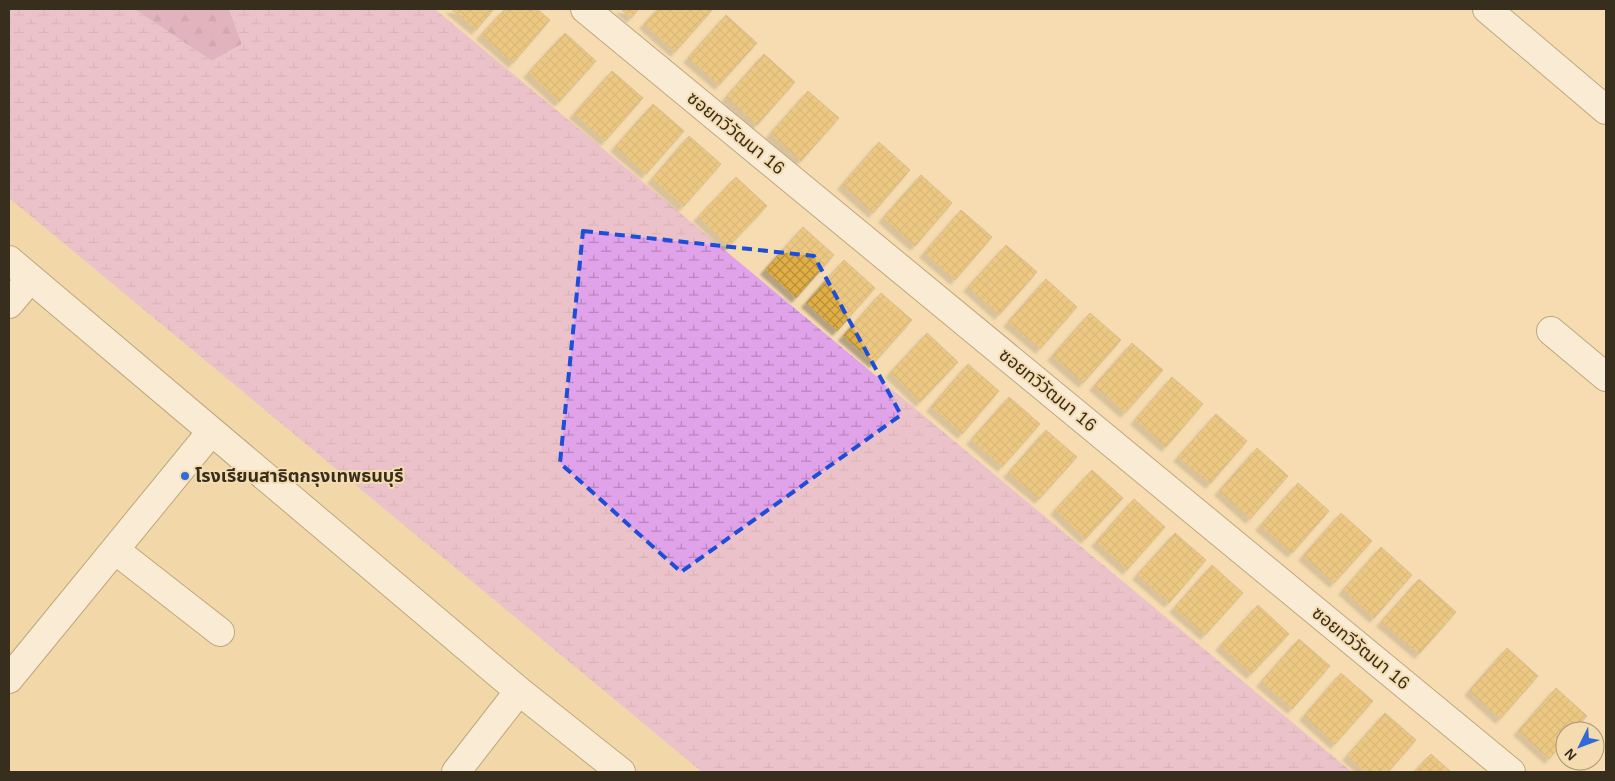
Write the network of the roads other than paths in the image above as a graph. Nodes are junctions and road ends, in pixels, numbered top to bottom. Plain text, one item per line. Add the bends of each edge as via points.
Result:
1 (585, 9) edge
2 (1487, 9) edge
3 (1606, 110) edge
4 (9, 260) edge
5 (30, 279) junction
6 (9, 304) edge
7 (1551, 331) dead end
8 (1606, 376) edge
9 (211, 432) junction
10 (115, 550) junction
11 (220, 632) dead end
12 (9, 678) edge
13 (519, 690) junction
14 (456, 772) edge
15 (621, 772) edge
16 (1511, 772) edge

1 - 16 street, ซอยทวีวัฒนา 16
2 - 3 street
4 - 5 street
5 - 6 street
5 - 9 street
7 - 8 street
9 - 10 street
9 - 13 street
10 - 11 street
10 - 12 street
13 - 14 street
13 - 15 street

